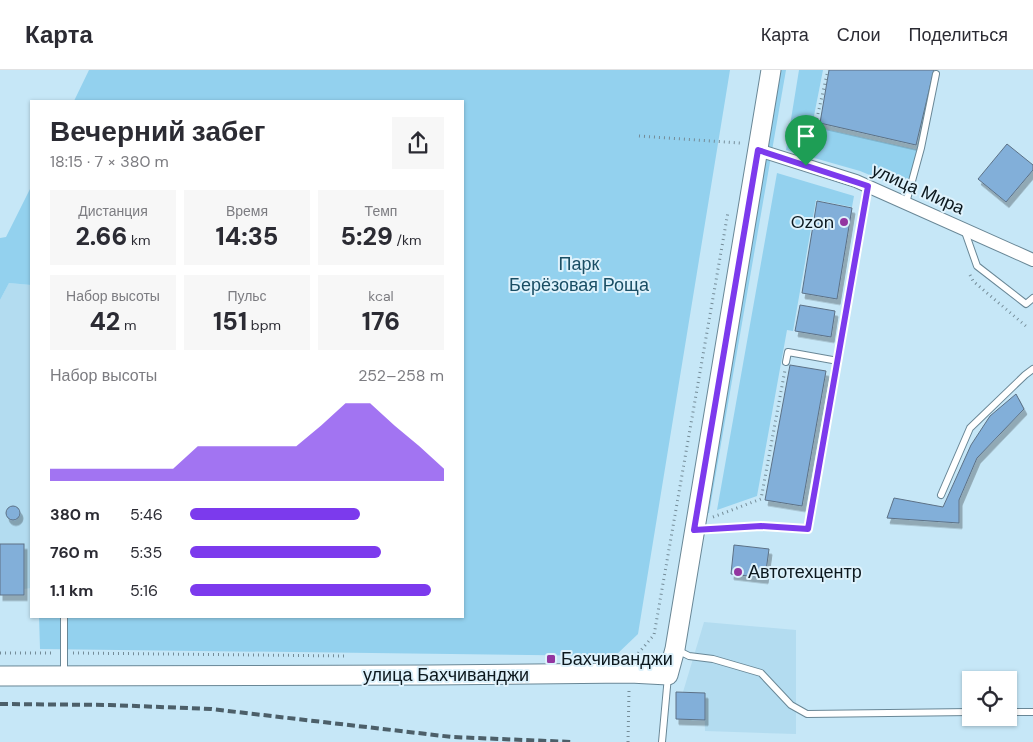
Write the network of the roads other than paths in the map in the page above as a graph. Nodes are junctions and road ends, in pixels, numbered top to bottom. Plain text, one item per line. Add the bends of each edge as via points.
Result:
1 (771, 70) edge
2 (936, 74) dead end
3 (758, 150) junction
4 (868, 186) junction
5 (906, 203) junction
6 (964, 228) junction
7 (1033, 260) edge
8 (1033, 298) edge
9 (838, 361) junction
10 (786, 362) road end
11 (1033, 369) edge
12 (941, 495) dead end
13 (694, 530) junction
14 (64, 618) edge
15 (675, 649) junction
16 (668, 675) junction
17 (0, 676) edge
18 (64, 676) junction
19 (962, 712) edge
20 (1017, 712) edge
21 (1033, 712) edge
22 (662, 742) edge

1 - 3 main road
2 - 5 lane
3 - 4 street, улица Мира
3 - 13 main road
4 - 5 street, улица Мира
4 - 9 lane
5 - 6 street, улица Мира
6 - 7 street, улица Мира
6 - 8 lane via 976,266 1026,304
9 - 10 lane via 788,352
9 - 13 lane via 808,529 761,526
11 - 12 lane via 970,428
13 - 15 main road
14 - 18 lane
15 - 16 main road
15 - 19 lane via 689,656 713,659 761,673 791,706 808,714
16 - 18 main road, улица Бахчиванджи
16 - 22 lane
17 - 18 main road, улица Бахчиванджи
20 - 21 lane

